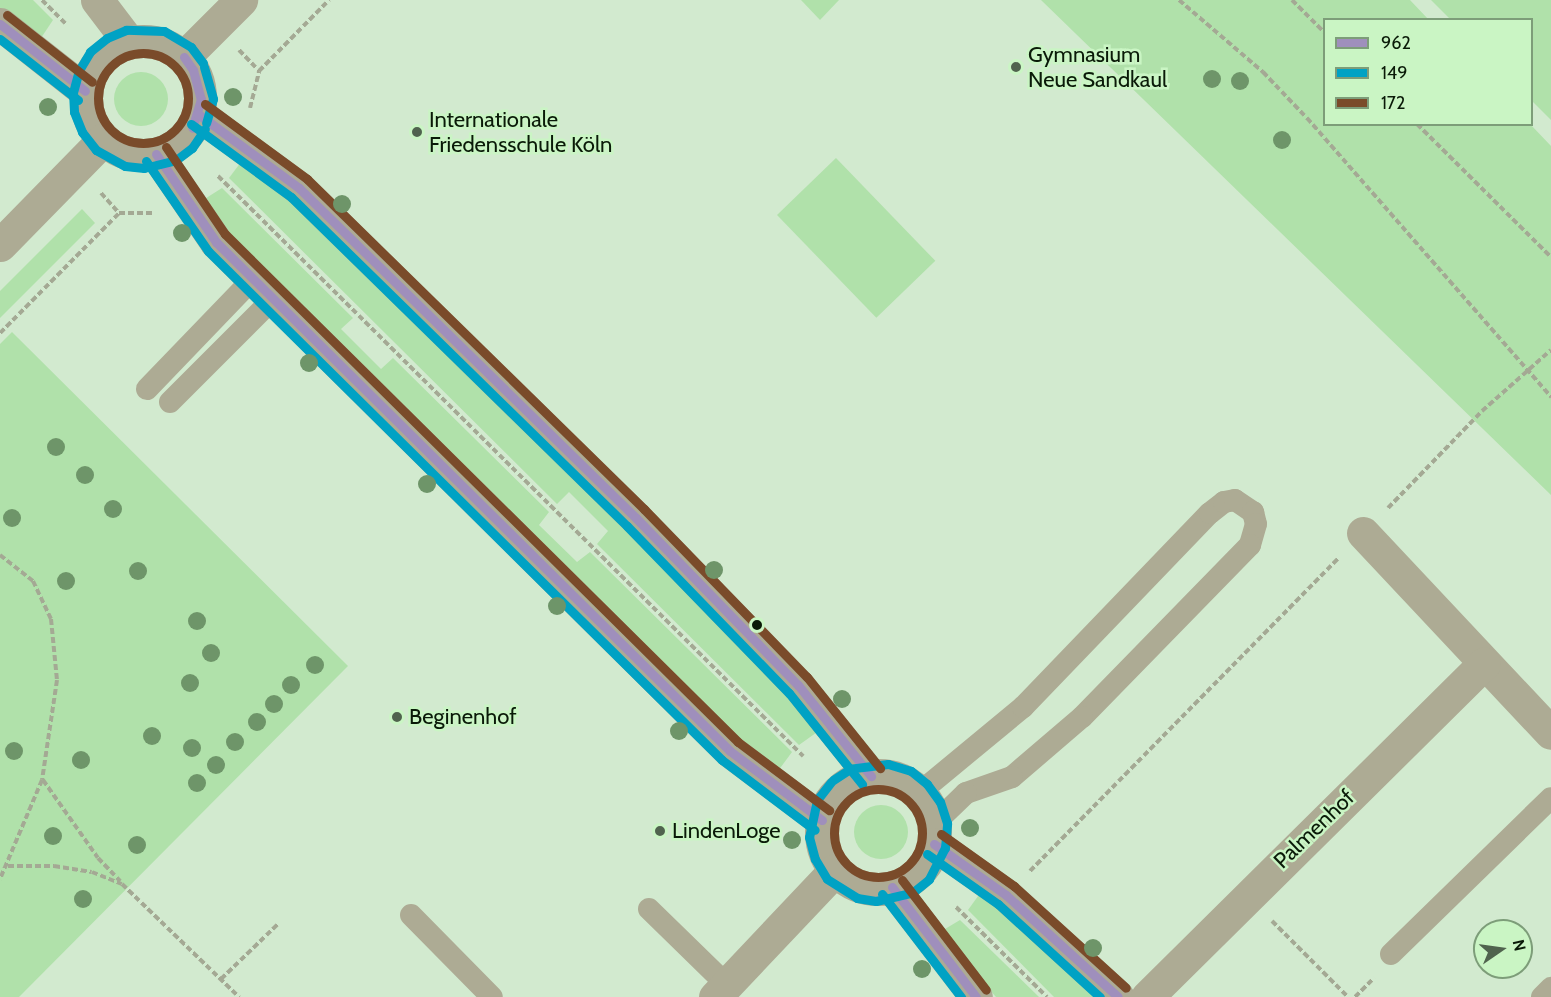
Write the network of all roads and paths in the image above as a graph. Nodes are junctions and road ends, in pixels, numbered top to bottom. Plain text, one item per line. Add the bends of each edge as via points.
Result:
1 (42, 0) edge
2 (97, 0) edge
3 (241, 0) edge
4 (330, 0) edge
5 (1179, 0) edge
6 (1292, 0) edge
7 (65, 23) dead end
8 (0, 24) edge
9 (1323, 31) edge
10 (129, 42) junction
11 (184, 57) junction
12 (85, 91) junction
13 (198, 114) junction
14 (1420, 126) edge
15 (103, 140) junction
16 (242, 144) junction
17 (156, 154) junction
18 (217, 175) dead end
19 (119, 213) dead end
20 (0, 245) edge
21 (1551, 257) edge
22 (264, 288) junction
23 (0, 333) edge
24 (1551, 350) edge
25 (1526, 370) junction
26 (147, 389) dead end
27 (1551, 397) edge
28 (170, 402) dead end
29 (1363, 533) junction
30 (0, 555) edge
31 (1484, 663) junction
32 (1551, 733) edge
33 (836, 735) junction
34 (803, 756) junction
35 (871, 776) junction
36 (42, 780) junction
37 (784, 788) junction
38 (919, 793) junction
39 (1551, 798) edge
40 (822, 820) junction
41 (934, 834) junction
42 (8, 866) junction
43 (835, 870) junction
44 (0, 879) edge
45 (122, 884) junction
46 (892, 887) junction
47 (1006, 895) junction
48 (1246, 896) junction
49 (955, 906) dead end
50 (649, 909) dead end
51 (411, 915) dead end
52 (278, 924) dead end
53 (1391, 954) dead end
54 (221, 979) junction
55 (1551, 988) edge
56 (721, 991) edge
57 (239, 997) edge
58 (492, 997) edge
59 (976, 997) edge
60 (1047, 997) edge
61 (1118, 997) edge
62 (1147, 997) edge
63 (1348, 997) edge
64 (1542, 997) edge

1 - 7 path
2 - 10 street
3 - 11 street
4 - 16 path via 260,71
5 - 25 path via 1263,72 1307,118
6 - 9 path
8 - 12 street
10 - 11 street via 159,42
10 - 12 street via 99,60
11 - 13 street via 199,84
12 - 15 street via 86,109
13 - 16 street
13 - 17 street via 183,140
14 - 21 path
15 - 17 street via 128,154
15 - 20 street
16 - 33 street via 299,188 636,518 798,685
17 - 22 street via 216,242
18 - 34 path
19 - 23 path
22 - 26 lane
22 - 28 lane
22 - 37 street via 730,751
24 - 25 path
25 - 27 path
25 - 29 path
29 - 31 street
29 - 47 path
30 - 36 path via 33,581 51,619 57,680
31 - 32 street
31 - 48 street, Palmenhof
33 - 34 path
33 - 35 street
34 - 37 path
35 - 38 street via 888,776
35 - 40 street via 840,790 828,804
36 - 42 path
36 - 45 path via 91,849
37 - 40 street
38 - 41 street
38 - 41 lane via 1023,707 1210,513 1224,502 1235,500 1253,512 1256,524 1250,545 1082,717 1012,777 966,793
39 - 53 lane
40 - 43 street via 821,838
41 - 46 street via 920,872
41 - 47 street
42 - 44 path
42 - 45 path via 54,866 92,872
43 - 46 street via 862,887
43 - 56 street
45 - 54 path
46 - 59 street
47 - 61 street
48 - 62 street, Palmenhof
48 - 63 path
49 - 60 path
50 - 56 lane
51 - 58 lane
52 - 54 path
54 - 57 path
55 - 64 lane

